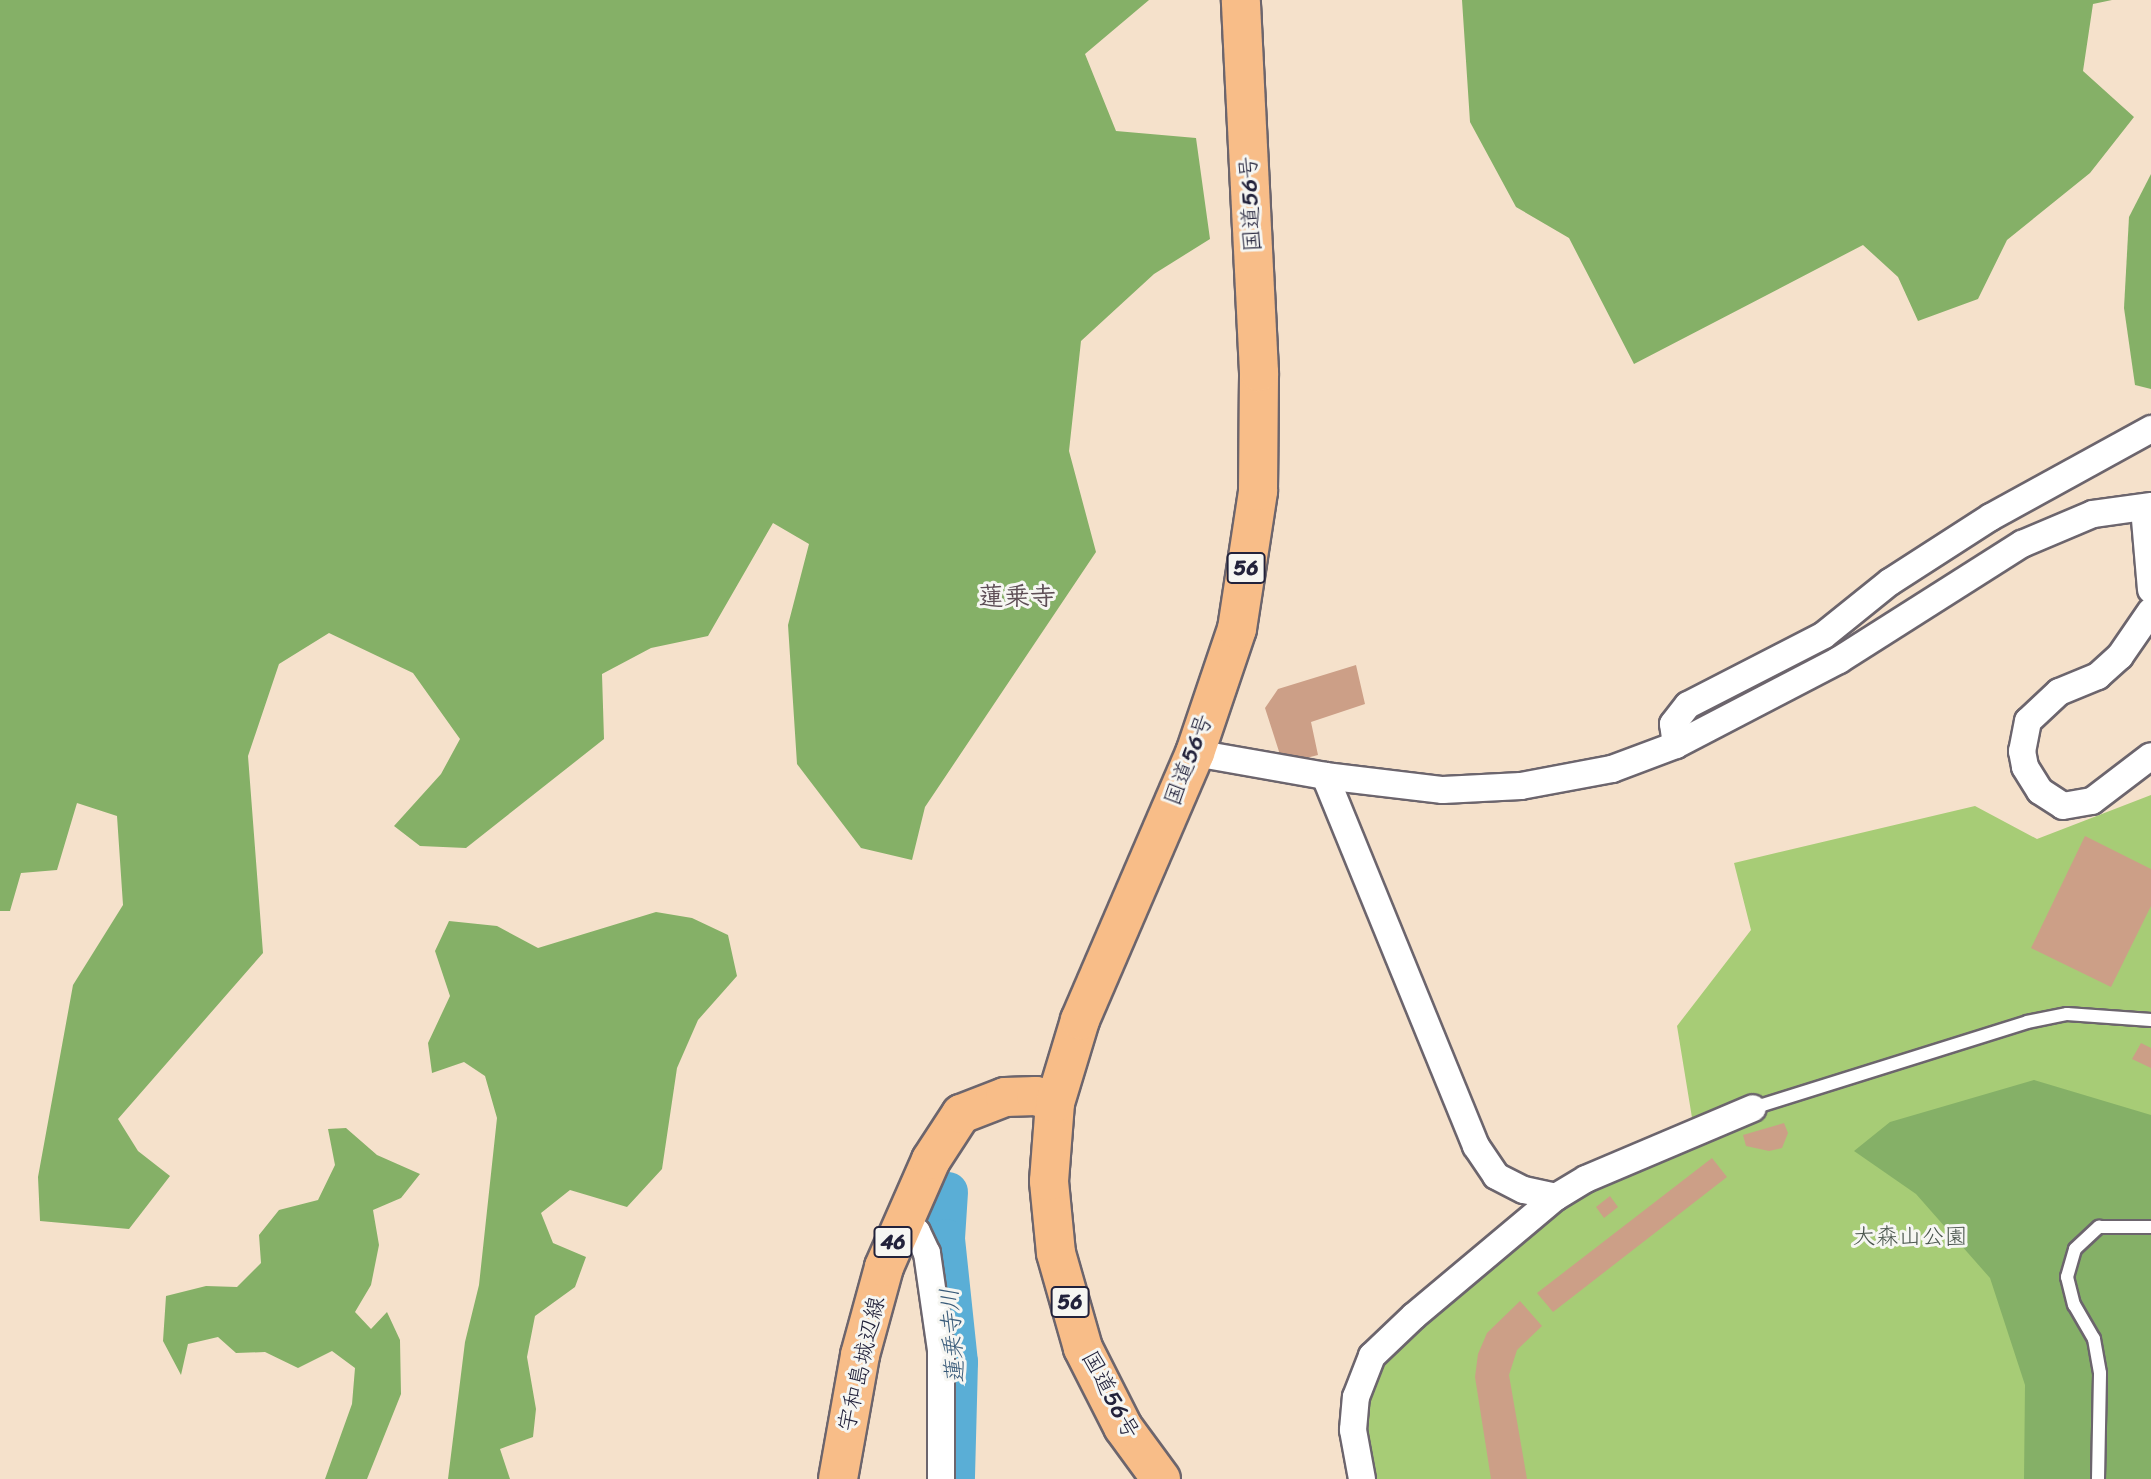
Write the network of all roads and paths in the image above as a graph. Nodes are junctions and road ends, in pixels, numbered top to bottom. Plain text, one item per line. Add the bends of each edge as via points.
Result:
1 (1241, 0) edge
2 (2151, 429) edge
3 (2147, 507) edge
4 (2151, 590) edge
5 (2151, 611) edge
6 (1676, 746) junction
7 (1195, 753) junction
8 (2151, 756) edge
9 (1325, 776) junction
10 (2151, 1020) edge
11 (1055, 1103) junction
12 (1753, 1108) joint
13 (1556, 1197) junction
14 (902, 1217) junction
15 (2151, 1227) edge
16 (838, 1479) edge
17 (941, 1479) edge
18 (1161, 1479) edge
19 (1362, 1479) edge
20 (2098, 1479) edge

1 - 7 main road, 国道56号 / 56 via 1259,372 1258,491 1237,629
2 - 6 street via 1991,517 1890,582 1824,635 1688,705 1673,724
3 - 4 street
3 - 6 street via 2093,514 2022,544 1839,660
5 - 8 street via 2120,656 2098,676 2059,692 2028,721 2022,751 2025,767 2040,791 2063,806 2092,800
6 - 9 street via 1612,769 1521,786 1443,789
7 - 9 street
7 - 11 main road, 国道56号 / 56 via 1080,1020
9 - 13 street via 1476,1146 1496,1176 1524,1190
10 - 12 lane via 2067,1014 2027,1022
11 - 14 main road, 宇和島城辺線 / 46 via 1035,1096 1005,1097 961,1114
11 - 18 main road, 国道56号 / 56 via 1049,1181 1056,1253 1083,1348 1123,1427
12 - 13 street via 1586,1179
13 - 19 street via 1372,1356 1356,1397 1353,1430
14 - 16 main road, 宇和島城辺線 / 46 via 860,1355
14 - 17 street via 917,1232 927,1253 941,1350
15 - 20 lane via 2099,1227 2075,1249 2067,1277 2074,1305 2094,1339 2100,1373

